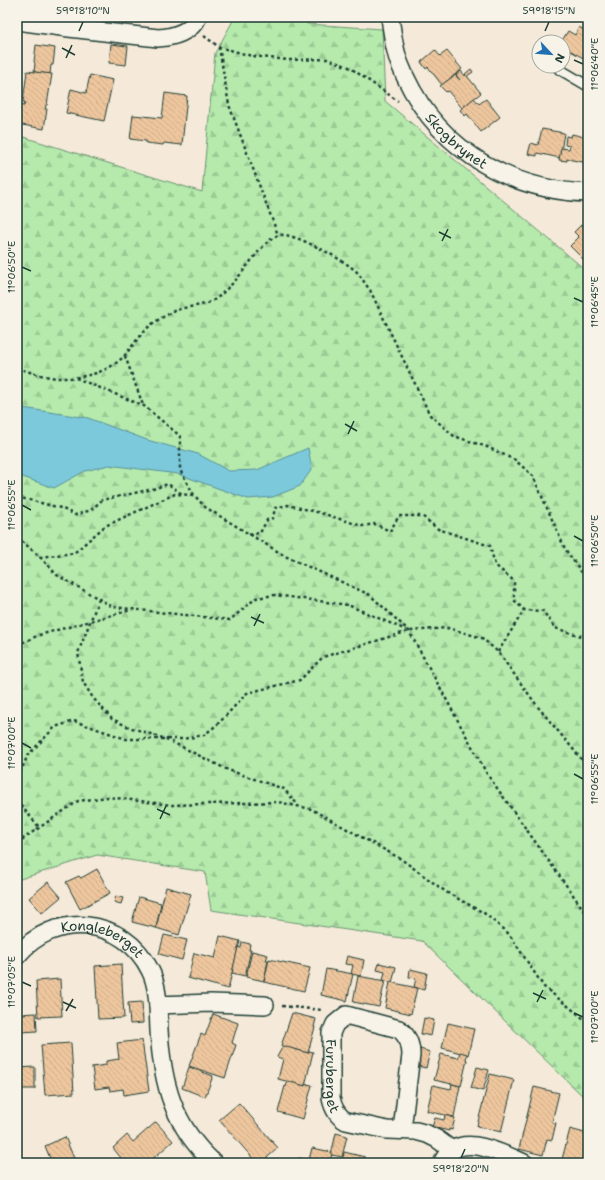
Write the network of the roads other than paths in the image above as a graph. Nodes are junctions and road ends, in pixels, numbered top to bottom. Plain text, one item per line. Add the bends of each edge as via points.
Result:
1 (390, 17) edge
2 (17, 20) edge
3 (194, 22) edge
4 (568, 74) edge
5 (588, 86) edge
6 (588, 193) edge
7 (17, 956) edge
8 (158, 1005) junction
9 (266, 1005) road end
10 (402, 1130) junction
11 (452, 1150) junction
12 (214, 1163) edge
13 (442, 1163) edge
14 (524, 1163) edge

1 - 6 street, Skogbrynet via 399,61 416,96 444,134 485,165 517,180 570,192
2 - 3 street via 158,38 181,33
4 - 5 lane
7 - 8 street, Kongleberget via 23,948 43,933 54,929 76,925 108,930 129,942 143,957 151,972
8 - 9 street
8 - 12 street, Kongleberget via 161,1058 169,1095 184,1127
10 - 10 street, Furuberget via 387,1130 346,1121 340,1118 332,1105 331,1033 335,1024 346,1015 399,1029 405,1034 411,1055
10 - 11 street, Furuberget via 427,1134
11 - 13 street
11 - 14 street via 468,1145 483,1146

